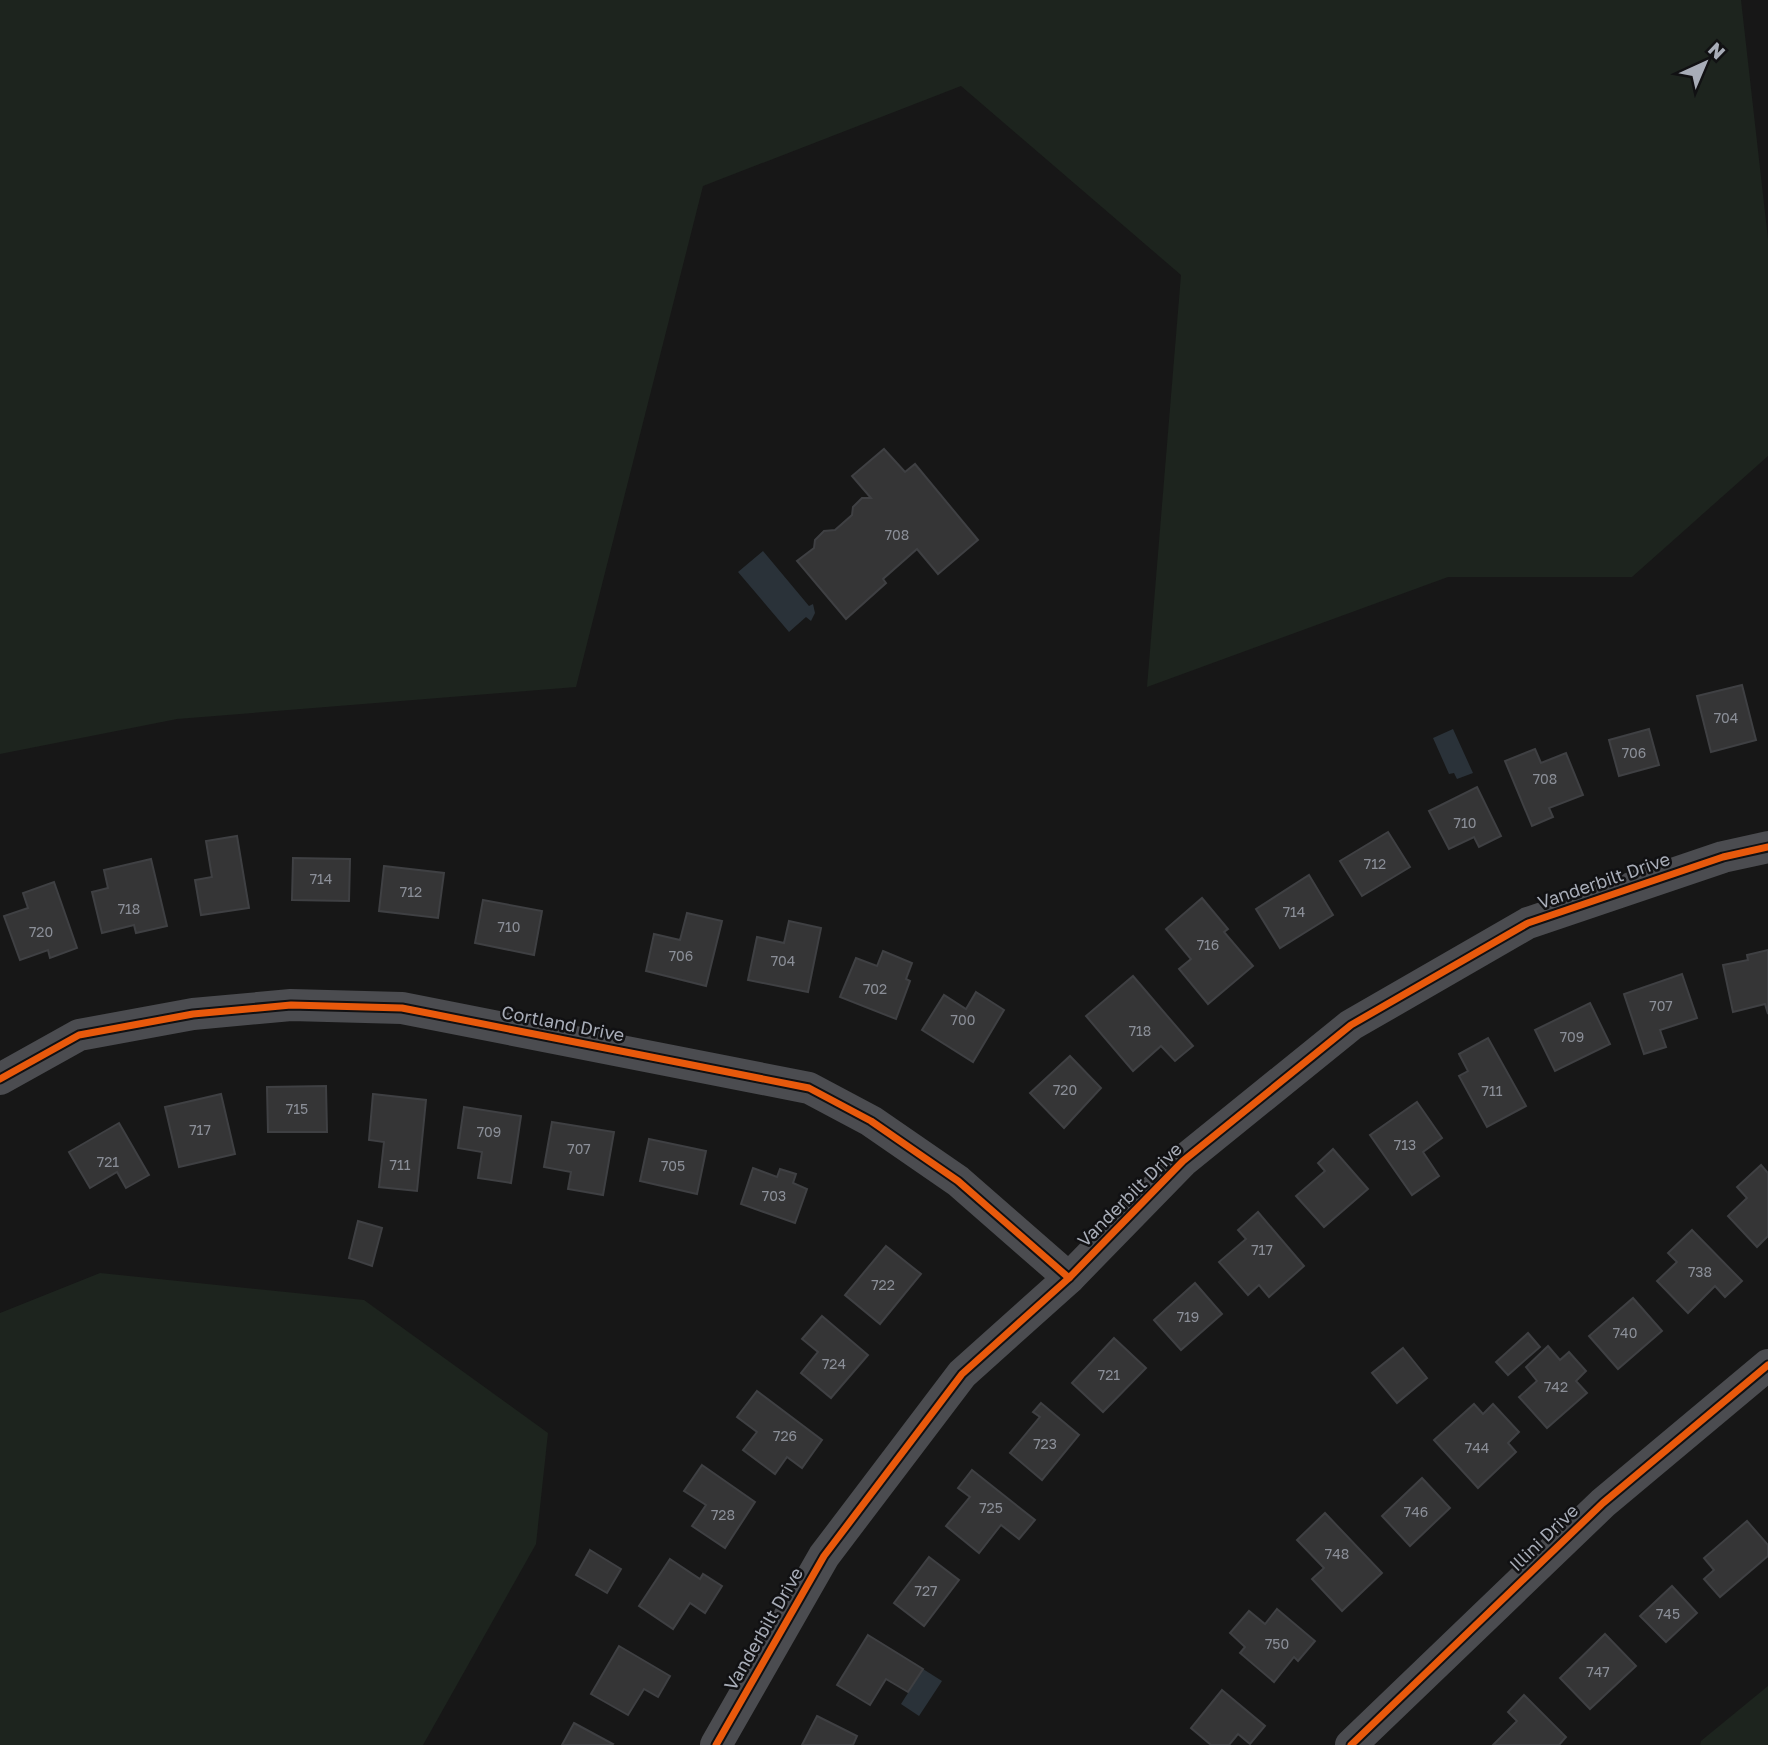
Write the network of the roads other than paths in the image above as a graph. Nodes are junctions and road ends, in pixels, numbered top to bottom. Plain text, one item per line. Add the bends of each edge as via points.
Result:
1 (1768, 846) edge
2 (0, 1079) edge
3 (1069, 1278) junction
4 (1768, 1365) edge
5 (716, 1745) edge
6 (1351, 1745) edge

1 - 3 street, Vanderbilt Drive via 1528,923 1351,1025 1183,1161
2 - 3 street, Cortland Drive via 79,1035 193,1014 291,1004 402,1008 809,1088 871,1121 958,1181
3 - 5 street, Vanderbilt Drive via 953,1384 824,1556
4 - 6 street, Illini Drive via 1603,1503

